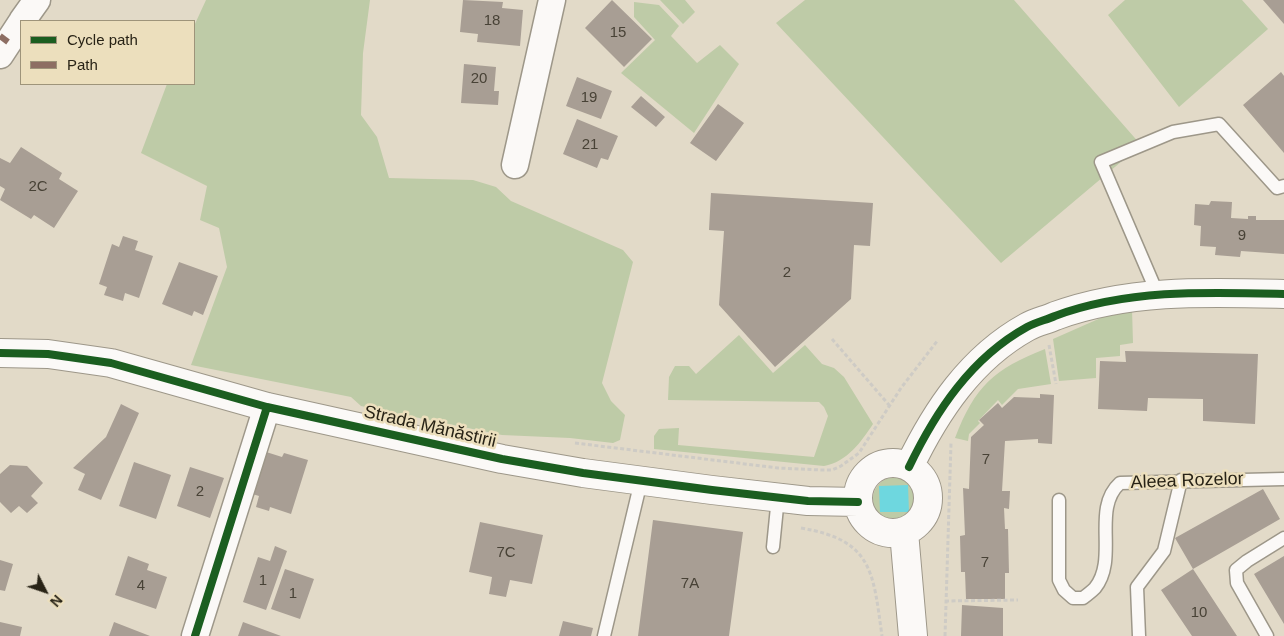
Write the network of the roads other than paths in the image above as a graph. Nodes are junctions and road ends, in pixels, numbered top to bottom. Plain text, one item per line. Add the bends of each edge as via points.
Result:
1 (37, 0) edge
2 (552, 0) edge
3 (22, 20) edge
4 (20, 22) edge
5 (10, 35) edge
6 (515, 165) dead end
7 (1284, 186) edge
8 (1284, 294) edge
9 (1158, 295) junction
10 (0, 353) edge
11 (267, 407) junction
12 (909, 467) junction
13 (1284, 479) edge
14 (1181, 480) junction
15 (641, 481) junction
16 (778, 498) junction
17 (1059, 500) dead end
18 (858, 502) junction
19 (904, 532) junction
20 (1284, 538) edge
21 (773, 547) dead end
22 (195, 636) edge
23 (604, 636) edge
24 (912, 636) edge
25 (1139, 636) edge
26 (1267, 636) edge

1 - 3 street
2 - 6 street
4 - 5 street
7 - 9 lane via 1278,188 1219,124 1173,132 1101,162
8 - 9 street
9 - 12 street via 1076,308 1027,327 966,376 937,414
10 - 11 street, Strada Mănăstirii via 48,354 111,363
11 - 15 street, Strada Mănăstirii via 502,459
11 - 22 street
12 - 18 street via 894,463 878,466 863,481
12 - 19 street via 924,481 928,501 921,520
13 - 14 lane, Aleea Rozelor
14 - 17 lane, Aleea Rozelor via 1120,483 1111,491 1107,502 1104,565 1096,587 1083,598 1073,598 1059,580
14 - 25 lane via 1164,551 1137,587
15 - 16 street, Strada Mănăstirii
15 - 23 lane
16 - 18 street, Strada Mănăstirii
16 - 21 lane
18 - 19 street via 863,516 874,528 894,534
19 - 24 street
20 - 26 lane via 1236,570 1236,583

